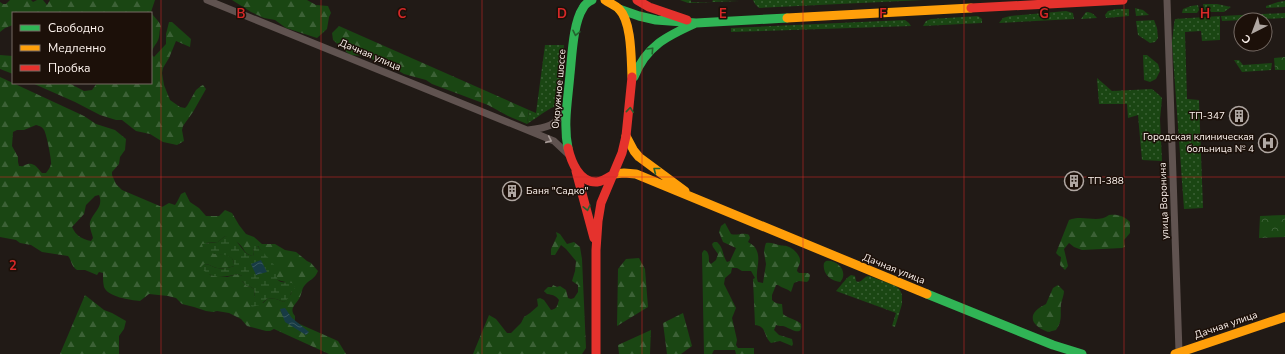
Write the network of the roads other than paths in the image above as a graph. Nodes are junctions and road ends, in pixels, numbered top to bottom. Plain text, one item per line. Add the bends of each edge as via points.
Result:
1 (207, 0) edge
2 (592, 0) edge
3 (605, 0) edge
4 (615, 0) edge
5 (637, 0) edge
6 (1123, 0) edge
7 (1166, 0) edge
8 (584, 4) edge
9 (619, 9) junction
10 (696, 23) junction
11 (632, 83) junction
12 (566, 110) junction
13 (526, 130) junction
14 (626, 136) junction
15 (569, 155) junction
16 (576, 171) junction
17 (614, 174) junction
18 (699, 201) junction
19 (596, 250) junction
20 (1285, 317) edge
21 (1195, 351) edge
22 (1177, 353) edge
23 (596, 354) edge
24 (1082, 354) edge

1 - 13 street, Дачная улица
2 - 8 main road, Окружное шоссе
3 - 9 main road
4 - 9 main road, Окружное шоссе
5 - 10 main road via 649,7
6 - 10 main road
7 - 22 street, улица Воронина
8 -> 12 main road, Окружное шоссе via 571,57
9 - 10 main road via 656,20
9 - 11 main road, Окружное шоссе via 626,22 629,36
11 -> 10 main road via 640,62 658,43
14 -> 11 main road, Окружное шоссе
12 - 13 street, Дачная улица via 557,122 543,129
12 - 15 main road, Окружное шоссе
13 -> 15 street, Дачная улица via 554,141
14 - 17 main road, Окружное шоссе
18 -> 14 main road, Дачная улица via 639,157
15 - 16 main road, Окружное шоссе
16 - 17 main road via 591,182 599,182
16 -> 19 main road, Окружное шоссе
17 - 18 main road, Дачная улица via 636,174
17 - 19 main road, Окружное шоссе via 601,203
18 - 24 main road, Дачная улица via 1053,345
19 - 23 main road, Окружное шоссе
20 - 21 main road, Дачная улица
21 - 22 main road, Дачная улица

